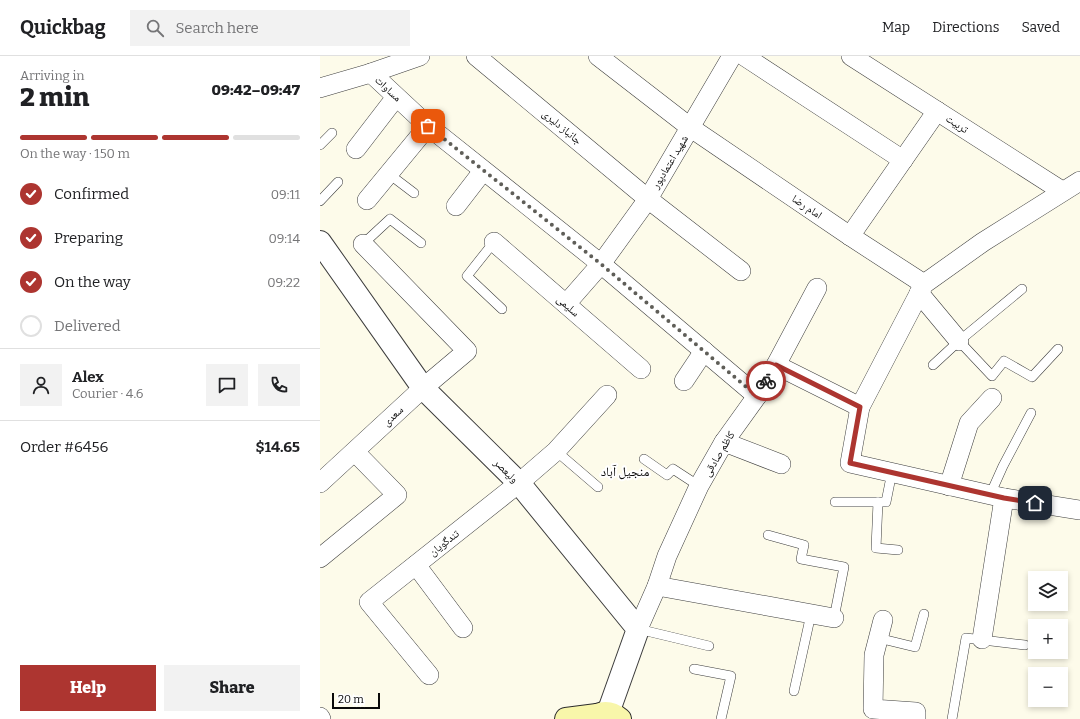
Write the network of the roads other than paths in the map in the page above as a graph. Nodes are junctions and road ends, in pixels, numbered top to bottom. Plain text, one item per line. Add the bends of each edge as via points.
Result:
1 (420, 56) edge
2 (476, 56) edge
3 (598, 56) edge
4 (732, 56) edge
5 (744, 56) edge
6 (851, 56) edge
7 (371, 73) junction
8 (320, 88) edge
9 (396, 97) junction
10 (937, 111) junction
11 (428, 126) junction
12 (691, 128) junction
13 (332, 133) dead end
14 (320, 145) edge
15 (356, 149) dead end
16 (903, 160) junction
17 (483, 171) junction
18 (390, 174) junction
19 (338, 182) dead end
20 (1080, 182) edge
21 (1062, 192) junction
22 (414, 193) dead end
23 (648, 199) junction
24 (367, 200) dead end
25 (320, 201) edge
26 (456, 206) dead end
27 (850, 236) junction
28 (320, 242) edge
29 (494, 242) joint
30 (421, 243) dead end
31 (363, 244) joint
32 (601, 264) junction
33 (741, 271) dead end
34 (818, 288) dead end
35 (921, 289) junction
36 (1022, 289) dead end
37 (566, 304) junction
38 (502, 309) dead end
39 (959, 341) junction
40 (1058, 349) dead end
41 (704, 351) junction
42 (934, 364) dead end
43 (776, 365) junction
44 (641, 369) dead end
45 (684, 381) dead end
46 (423, 388) junction
47 (607, 395) dead end
48 (757, 396) junction
49 (992, 398) dead end
50 (860, 407) junction
51 (1031, 413) dead end
52 (724, 442) junction
53 (556, 451) junction
54 (355, 452) junction
55 (644, 459) dead end
56 (781, 464) dead end
57 (892, 472) junction
58 (320, 483) edge
59 (519, 483) junction
60 (700, 486) junction
61 (949, 486) junction
62 (598, 487) dead end
63 (997, 497) junction
64 (835, 502) dead end
65 (878, 502) junction
66 (1080, 510) edge
67 (768, 535) dead end
68 (898, 550) dead end
69 (320, 558) edge
70 (416, 565) junction
71 (657, 586) junction
72 (811, 614) junction
73 (924, 614) dead end
74 (834, 618) joint
75 (463, 628) dead end
76 (638, 629) junction
77 (881, 629) joint
78 (982, 639) junction
79 (1025, 645) dead end
80 (709, 646) dead end
81 (694, 669) dead end
82 (429, 675) dead end
83 (794, 691) dead end
84 (894, 715) edge
85 (604, 716) edge
86 (566, 719) edge
87 (721, 719) edge
88 (916, 719) edge
89 (952, 719) edge

1 - 7 street
2 - 23 street, جانباز دلیری
3 - 12 street, امام رضا
4 - 12 street, شهید اعتمادپور
5 - 16 street
6 - 10 street, تربیت
7 - 8 street
7 - 9 street, مساوات
9 - 11 street, مساوات
9 - 15 street
10 - 16 street
10 - 21 street, تربیت
11 - 17 street, مساوات
11 - 18 street
12 - 23 street, شهید اعتمادپور
12 - 27 street, امام رضا
13 - 14 lane
16 - 27 street
17 - 26 street
17 - 32 street, مساوات
18 - 22 lane
18 - 24 street
19 - 25 lane
20 - 21 street
21 - 35 street via 983,242
23 - 32 street, شهید اعتمادپور
23 - 33 street, جانباز دلیری
27 - 35 street, امام رضا
28 - 46 street, ولیعصر
29 - 37 street, سلیمی
29 - 38 lane via 467,276
30 - 31 lane via 390,219
31 - 46 street, سعدی via 467,351
32 - 37 street, شهید اعتمادپور
32 - 41 street, مساوات
34 - 43 street, کاظم صادقی
35 - 39 street, امام رضا
35 - 50 street
36 - 39 lane
37 - 44 street, سلیمی
39 - 40 lane via 992,376 1004,361 1032,377
39 - 42 lane
41 - 45 street
41 - 48 street, مساوات
43 - 48 street, کاظم صادقی
43 - 50 street
46 - 54 street, سعدی
46 - 59 street, ولیعصر
47 - 53 street, تندگویان
48 - 52 street, کاظم صادقی
49 - 61 street via 969,423
50 - 57 street via 850,463
51 - 63 lane via 1003,466
52 - 56 street
52 - 60 street, کاظم صادقی
53 - 59 street, تندگویان
53 - 62 lane
54 - 58 street, سعدی
54 - 69 street via 397,495
55 - 60 lane via 667,475 672,469
57 - 61 street
57 - 65 lane via 886,502
59 - 70 street, تندگویان
59 - 76 street, ولیعصر
60 - 71 street, کاظم صادقی via 667,556
61 - 63 street
63 - 66 street
63 - 78 street
64 - 65 lane
65 - 68 lane via 876,548
67 - 74 lane via 804,545 801,559 844,567
70 - 75 street
70 - 82 street, تندگویان via 369,602
71 - 72 street
71 - 76 street, کاظم صادقی
72 - 74 street
72 - 83 lane
73 - 77 lane via 915,647
76 - 80 lane
76 - 85 street
77 - 84 street via 874,655 873,709
78 - 79 lane
78 - 89 lane via 966,638
81 - 87 lane via 731,676
84 - 88 street via 916,712
85 - 86 main road

